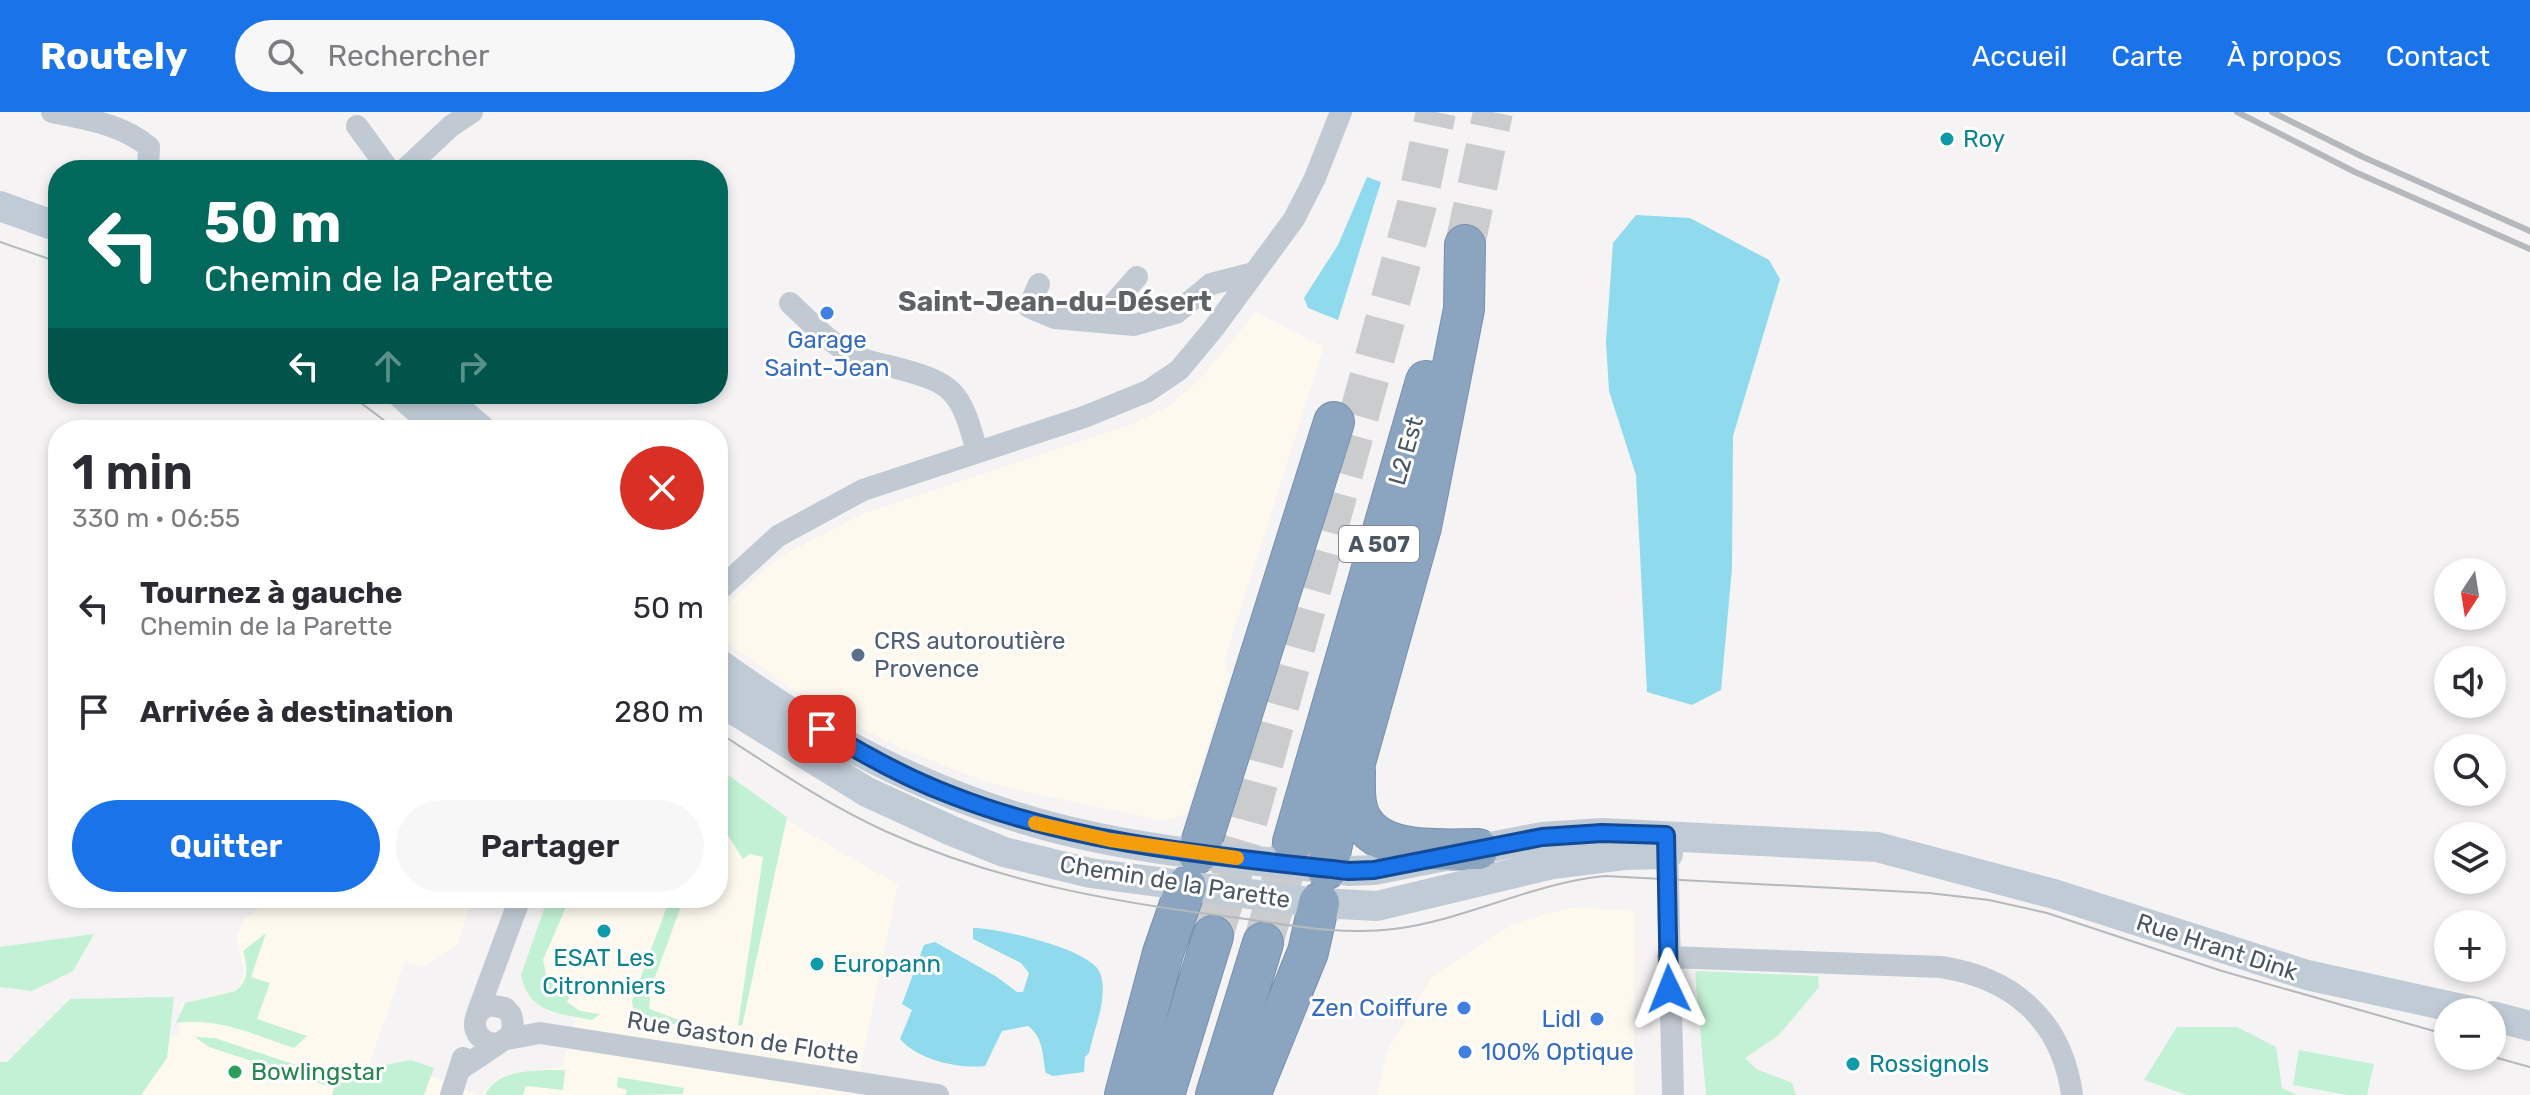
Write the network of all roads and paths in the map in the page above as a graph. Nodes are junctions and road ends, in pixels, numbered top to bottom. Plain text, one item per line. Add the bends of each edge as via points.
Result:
1 (52, 112) edge
2 (472, 112) edge
3 (1341, 112) edge
4 (357, 126) dead end
5 (148, 160) edge
6 (382, 160) edge
7 (415, 160) edge
8 (0, 206) edge
9 (48, 223) edge
10 (1254, 273) junction
11 (1137, 277) dead end
12 (1039, 284) dead end
13 (790, 303) dead end
14 (1055, 318) junction
15 (413, 404) edge
16 (451, 404) edge
17 (431, 420) edge
18 (469, 420) edge
19 (1334, 422) dead end
20 (977, 451) junction
21 (728, 582) edge
22 (728, 670) edge
23 (728, 706) edge
24 (1356, 759) junction
25 (1293, 842) tunnel mouth
26 (1667, 844) junction
27 (1478, 849) junction
28 (1192, 870) junction
29 (1323, 886) junction
30 (516, 908) edge
31 (1213, 936) tunnel mouth
32 (1263, 943) tunnel mouth
33 (1668, 957) junction
34 (494, 971) junction
35 (2434, 1003) edge
36 (508, 1012) junction
37 (475, 1018) junction
38 (2506, 1020) edge
39 (2530, 1026) edge
40 (540, 1033) junction
41 (502, 1042) junction
42 (459, 1070) junction
43 (1669, 1091) edge
44 (451, 1095) edge
45 (938, 1095) edge
46 (1125, 1095) edge
47 (1164, 1095) edge
48 (1216, 1095) edge
49 (1250, 1095) edge
50 (2072, 1095) edge

1 - 5 street via 134,133 149,147
2 - 7 street
3 - 10 street via 1294,219
4 - 6 street
8 - 9 street
10 - 14 street via 1211,284 1176,313 1134,325
10 - 20 street via 1189,359 1148,391
11 - 14 street via 1107,311 1071,310
12 - 14 street via 1029,307
13 - 20 street via 827,340 859,358 947,386 967,413
15 - 17 street
16 - 18 street
19 - 28 highway
20 - 21 street via 863,490 778,536
22 - 28 street, Chemin de la Parette via 876,762 951,795
23 - 28 street, Chemin de la Parette via 867,792 1004,852 1090,873
24 - 25 highway, L2 Est / A 507 via 1421,527 1464,309 1465,245
24 - 27 highway via 1357,811 1381,837 1423,849
24 - 29 highway via 1342,796
26 - 27 street, Chemin de la Parette via 1602,833
26 - 29 street, Chemin de la Parette via 1553,864 1377,906
26 - 33 street
26 - 35 street, Rue Hrant Dink via 1877,847 2054,894 2307,975
27 - 29 street, Chemin de la Parette via 1349,871
28 - 29 street, Chemin de la Parette
28 - 46 highway via 1163,953
29 - 49 highway via 1308,952
30 - 34 street
31 - 47 highway
32 - 48 highway
33 - 43 street
33 - 50 street via 1941,967 1982,976 2018,996 2047,1027 2065,1061
34 - 36 street
34 - 37 street
36 - 37 street via 489,1005
36 - 40 street, Rue Gaston de Flotte
36 - 41 street via 512,1032
37 - 41 street via 480,1038
37 - 42 street
38 - 39 street
40 - 41 street, Rue Gaston de Flotte
40 - 45 street, Rue Gaston de Flotte
41 - 42 street, Rue Gaston de Flotte
42 - 44 street

